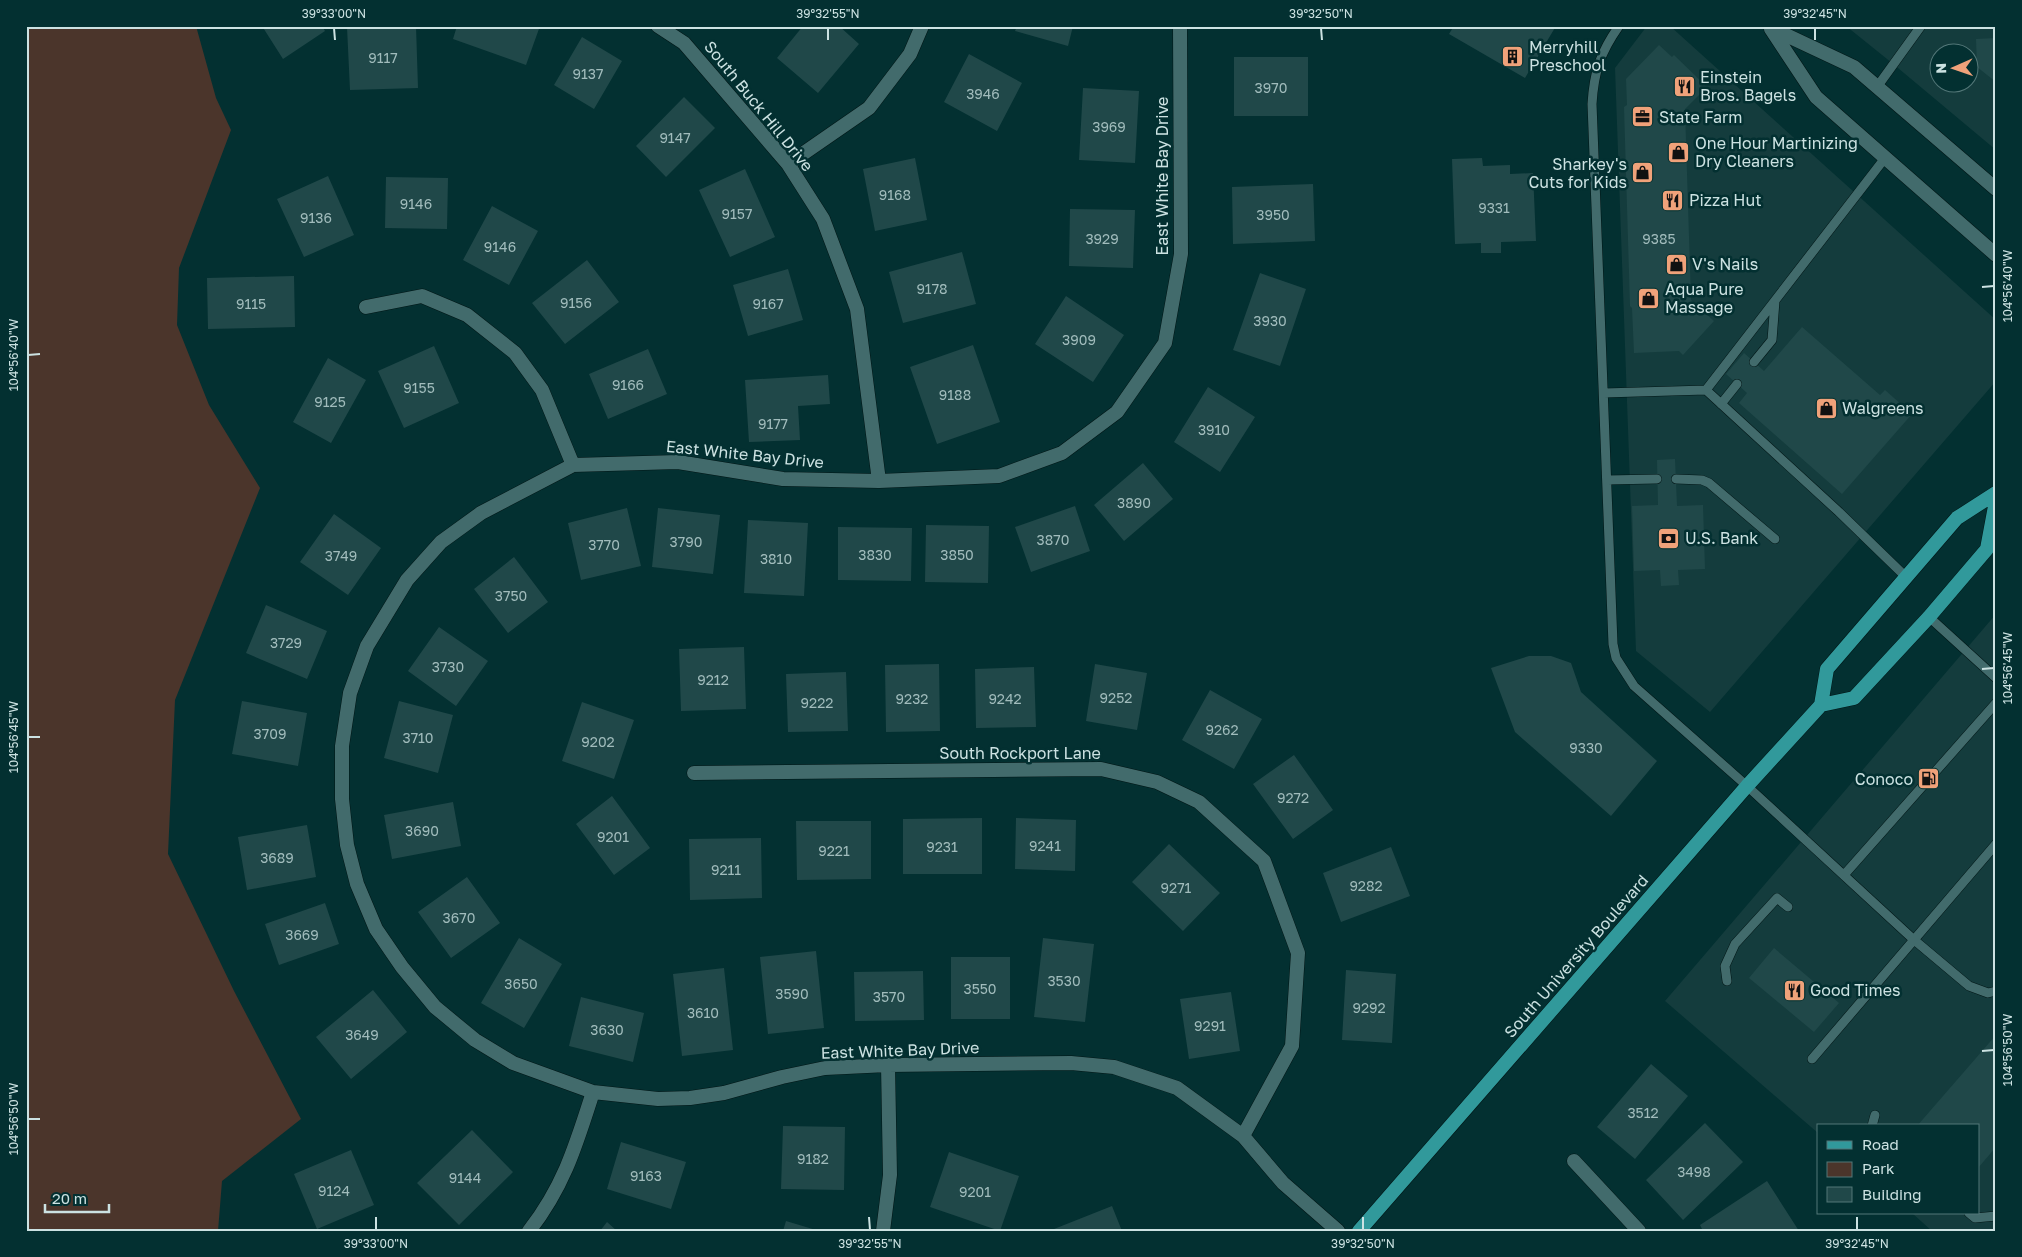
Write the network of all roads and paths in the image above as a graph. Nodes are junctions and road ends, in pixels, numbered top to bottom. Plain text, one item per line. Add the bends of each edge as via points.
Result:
1 (658, 26) edge
2 (922, 26) edge
3 (1180, 26) edge
4 (1619, 26) edge
5 (1921, 26) edge
6 (1770, 27) edge
7 (1877, 87) junction
8 (1885, 158) junction
9 (788, 164) junction
10 (1996, 189) edge
11 (1996, 255) edge
12 (1775, 301) junction
13 (366, 307) dead end
14 (1754, 362) dead end
15 (1737, 384) dead end
16 (1706, 390) junction
17 (1604, 393) junction
18 (1721, 404) junction
19 (574, 465) junction
20 (1676, 479) dead end
21 (1607, 480) junction
22 (1658, 480) dead end
23 (879, 481) junction
24 (1996, 493) edge
25 (1996, 501) edge
26 (1775, 539) dead end
27 (1906, 577) junction
28 (1929, 617) junction
29 (1996, 678) edge
30 (1996, 703) edge
31 (1821, 705) junction
32 (694, 773) dead end
33 (1748, 786) junction
34 (1996, 844) edge
35 (1844, 876) junction
36 (1788, 907) dead end
37 (1913, 938) junction
38 (1726, 980) dead end
39 (1996, 991) edge
40 (1812, 1059) dead end
41 (888, 1065) junction
42 (592, 1092) junction
43 (1875, 1115) dead end
44 (1873, 1124) edge
45 (1243, 1136) junction
46 (1574, 1161) dead end
47 (1970, 1214) edge
48 (1996, 1216) edge
49 (529, 1231) edge
50 (883, 1231) edge
51 (1338, 1231) edge
52 (1359, 1231) edge
53 (1639, 1231) edge

1 - 9 street, South Buck Hill Drive via 684,43
2 - 9 street via 910,54 869,108
3 - 23 street, East White Bay Drive via 1181,254 1165,343 1118,412 1062,454 998,476
4 - 17 lane via 1600,57 1592,104
5 - 7 lane
6 - 7 street via 1854,67
6 - 8 street via 1816,97
7 - 10 street
8 - 11 street
8 - 12 lane
9 - 23 street, South Buck Hill Drive via 823,219 857,309
12 - 14 lane via 1772,340
12 - 16 lane
13 - 19 street via 422,296 467,315 516,353 542,390
15 - 18 lane
16 - 17 lane
16 - 18 lane
17 - 21 lane
18 - 27 lane
19 - 23 street, East White Bay Drive via 678,462 783,479
19 - 42 street, East White Bay Drive via 481,513 442,542 407,580 367,646 350,693 342,746 342,799 347,845 355,876 376,929 435,1008 475,1040 513,1062
20 - 26 lane via 1709,483
21 - 22 lane
21 - 33 lane via 1616,658 1634,686
24 - 27 main road via 1957,518
25 - 28 main road via 1986,549
27 - 31 main road via 1827,669
28 - 29 lane
28 - 31 main road via 1854,698
30 - 35 lane
31 - 33 main road, South University Boulevard
32 - 45 street, South Rockport Lane via 1102,768 1157,782 1199,802 1264,861 1298,952 1292,1046
33 - 35 lane
33 - 52 main road, South University Boulevard
34 - 37 lane
35 - 37 lane
36 - 38 lane via 1777,898 1735,944 1725,966
37 - 39 lane via 1969,986 1988,993
37 - 40 lane
41 - 42 street, East White Bay Drive via 826,1068 690,1098 658,1099
41 - 45 street, East White Bay Drive via 1071,1063 1114,1066 1177,1088
41 - 50 street via 890,1175
42 - 49 street via 570,1162 546,1210
43 - 44 lane
45 - 51 street, East White Bay Drive via 1283,1183
46 - 53 street
47 - 48 lane via 1975,1218

